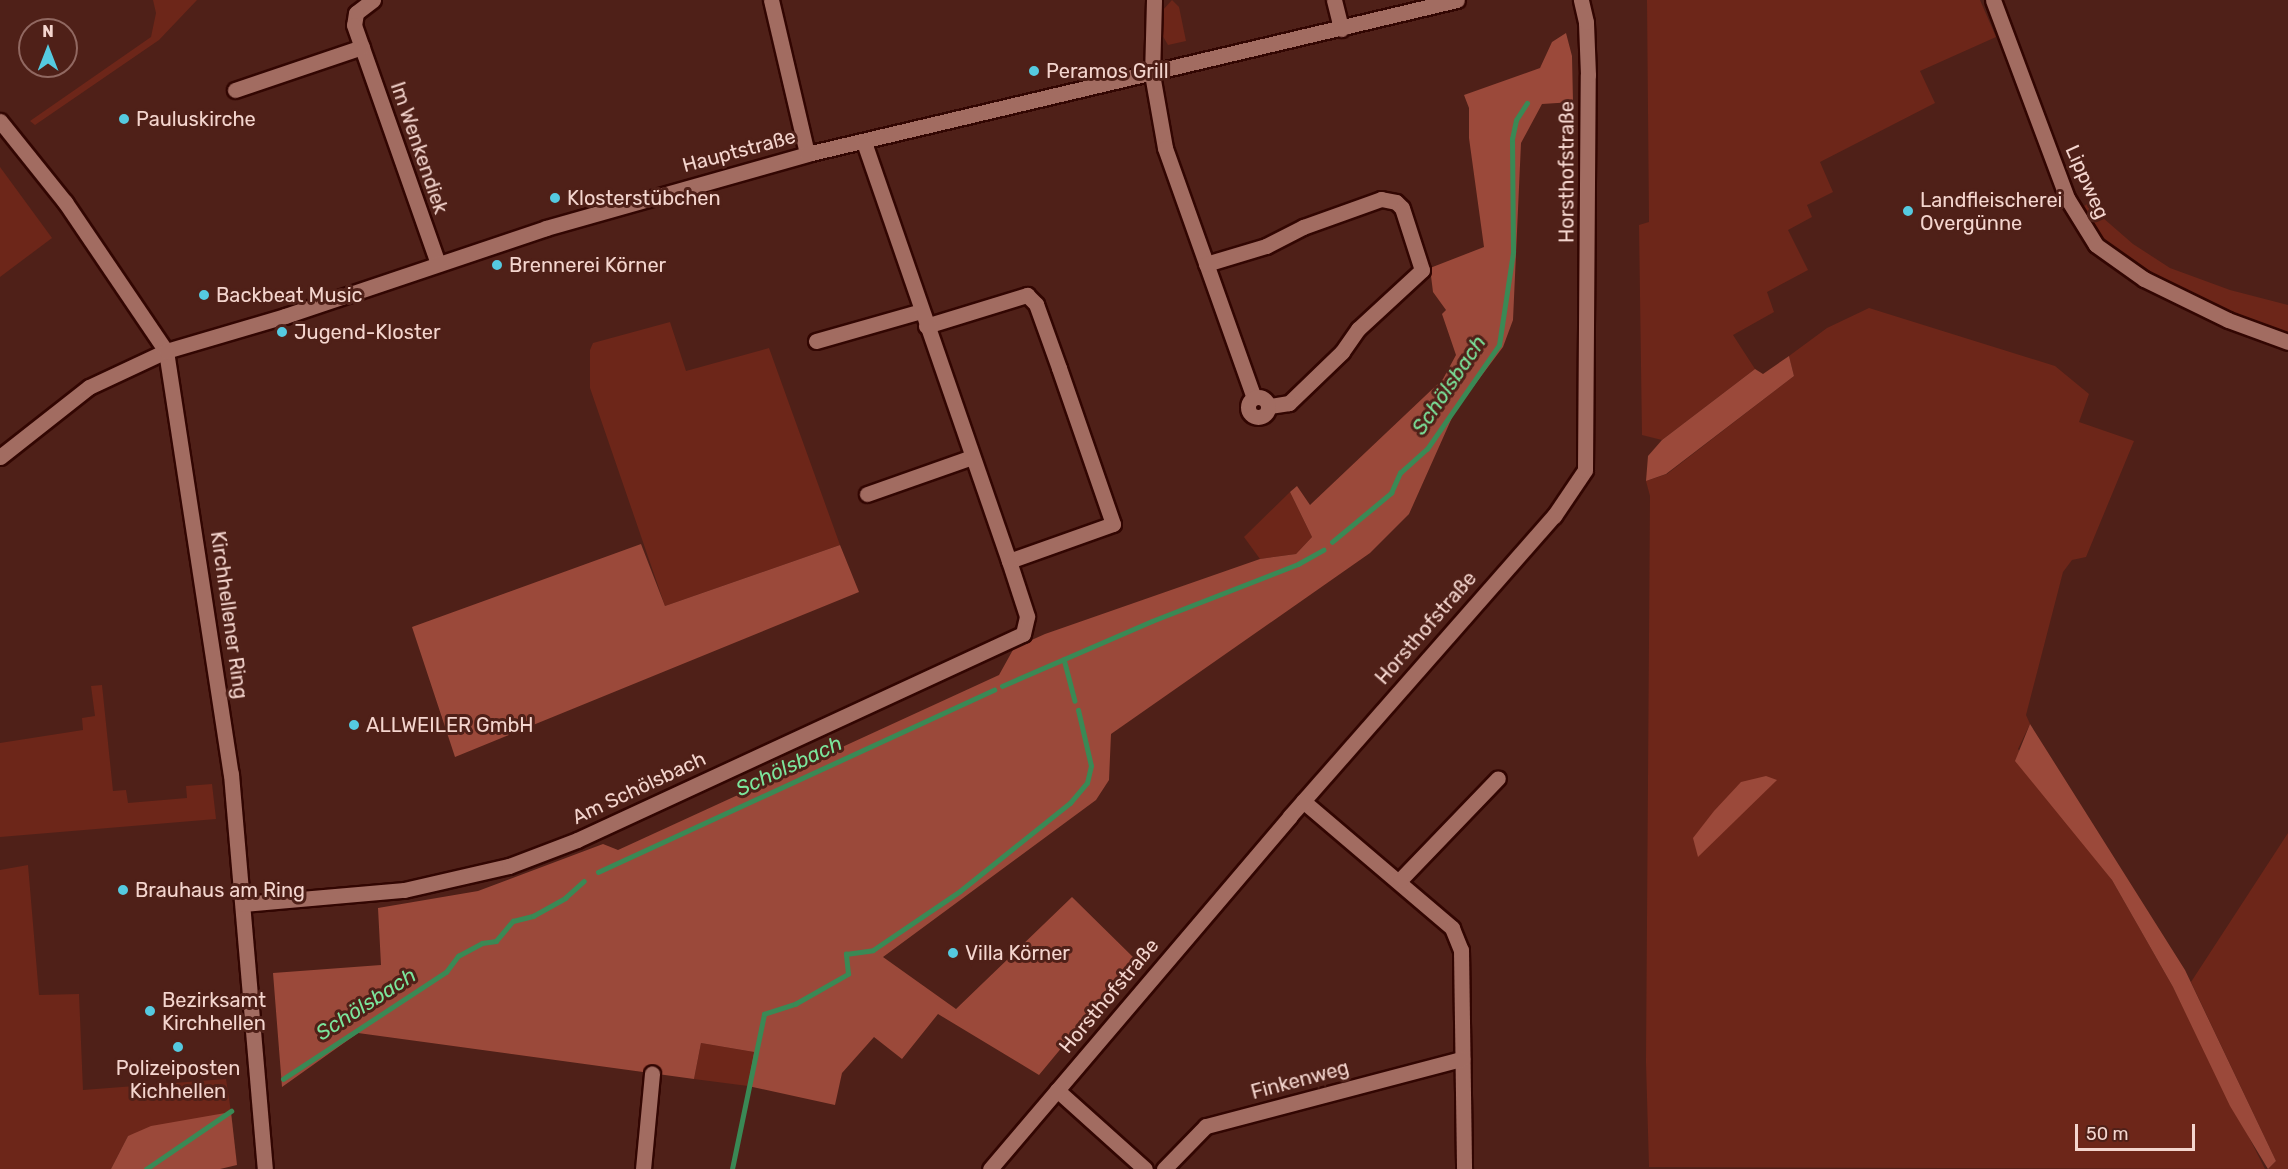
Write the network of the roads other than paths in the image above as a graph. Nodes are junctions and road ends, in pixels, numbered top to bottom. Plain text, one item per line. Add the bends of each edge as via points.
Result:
1 (373, 0) edge
2 (771, 0) edge
3 (1155, 0) edge
4 (1334, 0) edge
5 (1457, 0) edge
6 (1581, 0) edge
7 (1993, 0) edge
8 (1341, 29) junction
9 (362, 47) junction
10 (1152, 74) junction
11 (235, 90) dead end
12 (0, 121) edge
13 (864, 142) junction
14 (807, 154) junction
15 (438, 263) junction
16 (1206, 264) junction
17 (921, 311) junction
18 (926, 326) junction
19 (816, 341) dead end
20 (2288, 342) edge
21 (166, 351) junction
22 (0, 457) edge
23 (972, 457) junction
24 (867, 494) dead end
25 (1009, 561) junction
26 (1498, 778) dead end
27 (1303, 801) junction
28 (1400, 880) junction
29 (243, 904) junction
30 (1462, 1059) junction
31 (652, 1073) dead end
32 (1057, 1090) junction
33 (265, 1169) edge
34 (644, 1169) edge
35 (990, 1169) edge
36 (1145, 1169) edge
37 (1164, 1169) edge
38 (1464, 1169) edge

1 - 9 street, Im Wenkendiek via 360,8 355,19
2 - 14 street
3 - 10 street
4 - 8 street
5 - 8 street, Hauptstraße
6 - 27 street, Horsthofstraße via 1588,75 1585,470 1554,516
7 - 20 street, Lippweg via 2067,198 2090,238 2114,260 2144,279 2228,320
8 - 10 street, Hauptstraße
9 - 11 street
9 - 15 street, Im Wenkendiek
10 - 13 street, Hauptstraße
10 - 16 street via 1165,148
12 - 21 street, Kirchhellener Ring via 61,196
13 - 14 street, Hauptstraße
13 - 17 street
14 - 15 street, Hauptstraße via 566,221
15 - 21 street, Hauptstraße via 285,316
16 - 16 street via 1266,246 1303,227 1381,199 1394,201 1402,208 1422,270 1358,329 1342,352 1288,403 1269,406 1264,416 1254,416 1248,405 1254,398
17 - 18 street
17 - 19 street
18 - 23 street
18 - 25 street via 1027,294 1036,304 1057,361 1113,524
21 - 22 street, Hauptstraße via 89,387
21 - 29 street, Kirchhellener Ring via 228,752
23 - 24 street
23 - 25 street
25 - 29 street, Am Schölsbach via 1027,616 1027,629 1018,638 577,840 510,866 404,890
26 - 28 street
27 - 28 street
27 - 32 street, Horsthofstraße
28 - 30 street via 1452,928 1461,950
29 - 33 street, Kirchhellener Ring
30 - 37 street, Finkenweg via 1206,1126
30 - 38 street
31 - 34 street
32 - 35 street, Horsthofstraße
32 - 36 street

